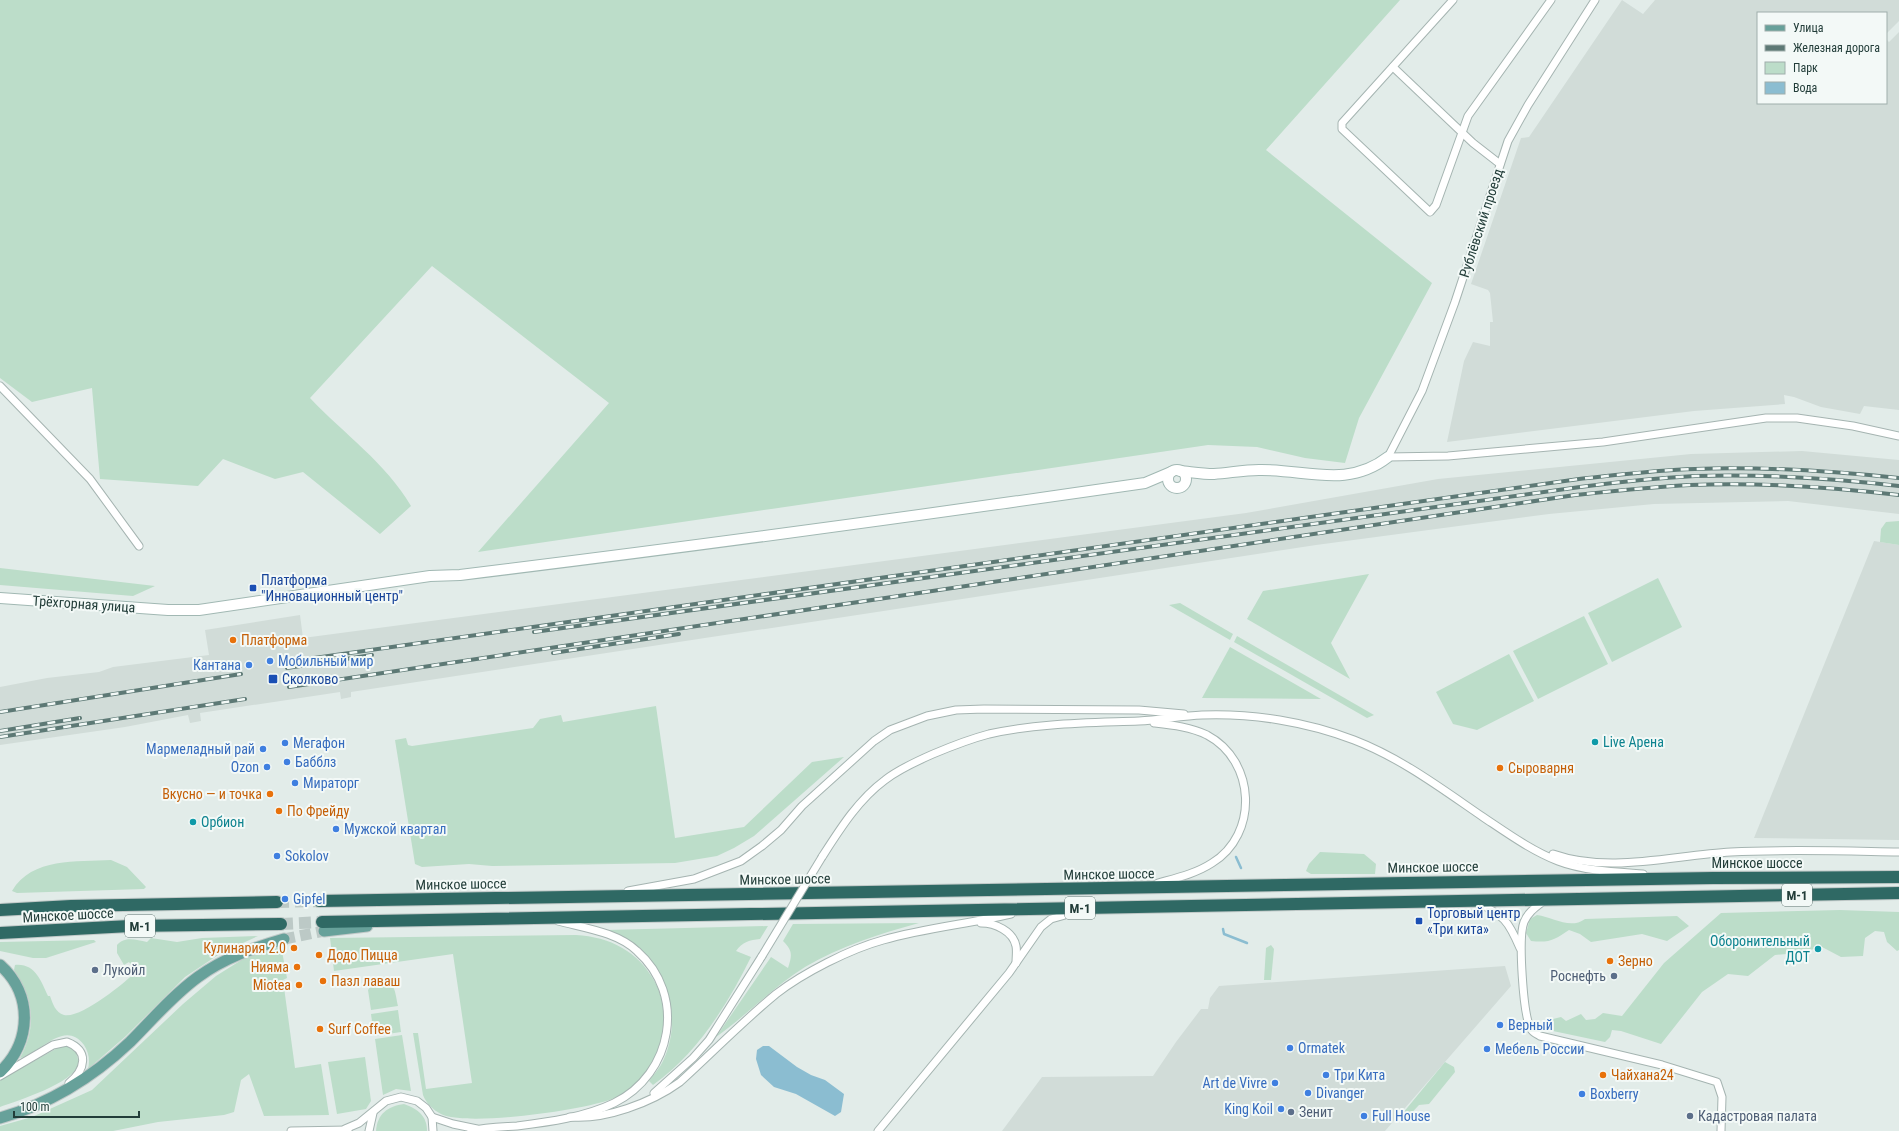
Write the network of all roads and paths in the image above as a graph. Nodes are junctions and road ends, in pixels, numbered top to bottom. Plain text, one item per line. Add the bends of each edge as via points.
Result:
1 (1453, 0) edge
2 (1551, 0) edge
3 (1595, 0) edge
4 (1393, 67) junction
5 (1462, 134) junction
6 (1500, 164) junction
7 (0, 386) edge
8 (1899, 436) edge
9 (1388, 457) junction
10 (1176, 471) junction
11 (1213, 474) junction
12 (1145, 483) junction
13 (1178, 487) junction
14 (138, 546) dead end
15 (0, 598) edge
16 (1203, 715) junction
17 (1142, 721) junction
18 (1527, 844) junction
19 (1899, 852) edge
20 (1899, 877) edge
21 (1687, 878) junction
22 (1141, 888) junction
23 (1899, 893) edge
24 (588, 897) junction
25 (1545, 900) junction
26 (319, 901) tunnel mouth
27 (1476, 901) junction
28 (277, 902) tunnel mouth
29 (1089, 908) junction
30 (1030, 909) junction
31 (0, 910) edge
32 (546, 919) junction
33 (972, 923) junction
34 (281, 924) tunnel mouth
35 (323, 927) tunnel mouth
36 (0, 934) edge
37 (284, 939) tunnel mouth
38 (1521, 950) junction
39 (1016, 963) junction
40 (0, 965) edge
41 (0, 1072) edge
42 (0, 1076) edge
43 (648, 1099) junction
44 (35, 1104) junction
45 (373, 1113) junction
46 (570, 1117) junction
47 (0, 1118) edge
48 (432, 1118) junction
49 (348, 1130) edge
50 (474, 1130) edge
51 (290, 1131) edge
52 (369, 1131) edge
53 (433, 1131) edge
54 (878, 1131) edge
55 (1721, 1131) edge

1 - 4 street
2 - 5 street via 1468,116
3 - 6 street, Рублёвский проезд via 1516,124
4 - 5 street
4 - 5 street via 1342,123 1342,129 1430,212 1436,205
5 - 6 street
6 - 9 street, Рублёвский проезд via 1455,302 1422,391
7 - 14 street via 90,479
8 - 9 street via 1797,418 1766,418 1603,442 1448,456
9 - 11 street via 1375,467 1348,474 1323,476 1259,470
10 - 11 street
10 - 12 street
10 - 13 street via 1168,480
10 - 13 street via 1186,478
11 - 13 street
12 - 13 street
12 - 15 street, Трёхгорная улица via 685,547 460,575 430,576 199,610
16 - 17 street
16 - 18 street via 1245,716 1291,723 1355,740 1411,769
16 - 24 street via 1139,710 984,709 956,710 927,716 890,730 874,740 802,806 781,830 741,861 694,879
17 - 22 street via 1192,729 1208,735 1234,758 1240,768 1247,798 1246,813 1241,827 1234,842 1224,853 1212,863 1188,874
17 - 43 street, bridge via 1038,727 989,734 926,757 886,779 862,800 845,820 709,1040 685,1066
18 - 19 street via 1561,857 1584,862 1681,859 1729,852
18 - 21 street via 1546,856 1579,866
20 - 21 highway, Минское шоссе / М-1
21 - 22 highway, Минское шоссе / М-1
22 - 24 highway, Минское шоссе / М-1
23 - 25 highway, М-1
24 - 26 highway, Минское шоссе / М-1
25 - 27 highway, М-1
25 - 38 street via 1528,914 1522,932
27 - 29 highway, М-1
27 - 38 street via 1502,916 1511,926
28 - 31 highway, Минское шоссе / М-1
29 - 30 highway, М-1
29 - 39 street via 1051,919 1040,927
30 - 32 highway, М-1
30 - 33 street
32 - 35 highway, М-1 via 404,921
32 - 46 street via 612,936 636,950 660,981 668,1011 666,1040 661,1055 638,1086 616,1102
33 - 39 street via 987,923 1000,927 1011,935 1016,946
33 - 43 street via 924,930 882,940 852,951 810,973 777,993 680,1082
34 - 36 highway, Минское шоссе / М-1 via 138,926
37 - 44 main road via 234,956 198,976 169,1000 109,1061 72,1087
38 - 55 street via 1531,1031 1540,1036 1662,1065 1717,1082 1722,1097
39 - 54 street
40 - 41 main road via 11,975 18,987 25,1017 18,1048
42 - 44 street via 53,1045 67,1042 73,1044 81,1054 83,1062 80,1073 65,1086
43 - 46 street via 602,1115
44 - 47 main road
45 - 48 street via 386,1100 401,1097 417,1101 426,1108
45 - 49 street
45 - 52 street
46 - 50 street
48 - 50 street
48 - 53 street
49 - 51 street

